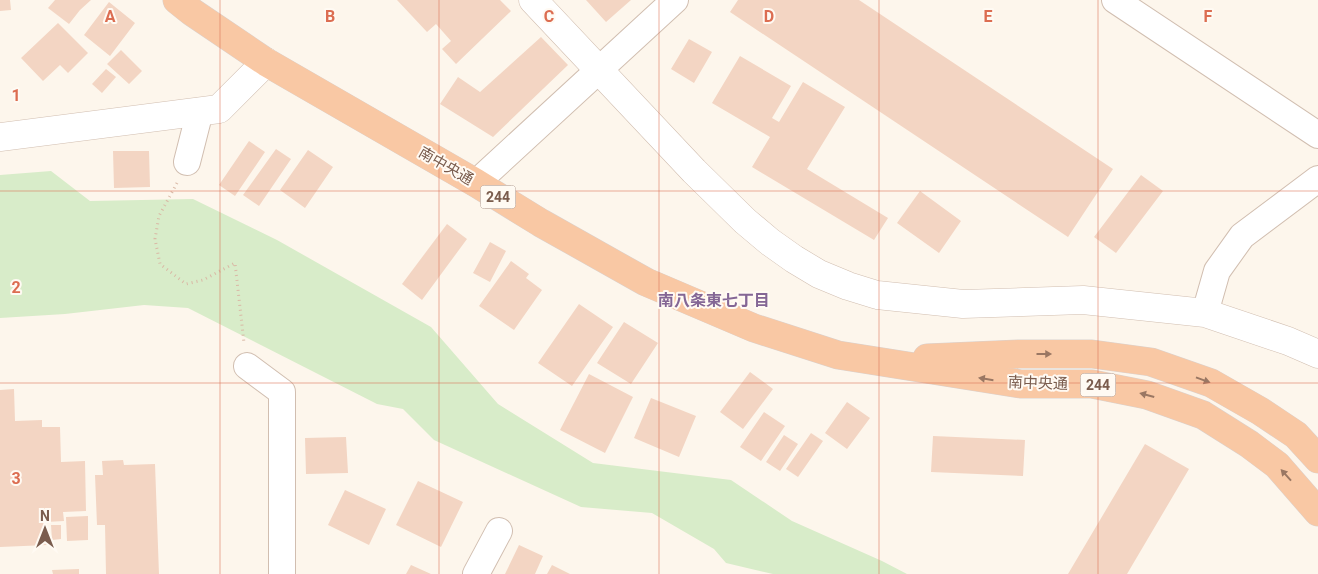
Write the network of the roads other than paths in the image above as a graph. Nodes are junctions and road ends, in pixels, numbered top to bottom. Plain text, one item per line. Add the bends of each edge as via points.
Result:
1 (177, 0) edge
2 (533, 0) edge
3 (675, 0) edge
4 (1115, 0) edge
5 (266, 62) junction
6 (599, 70) junction
7 (200, 111) junction
8 (1318, 135) edge
9 (0, 137) edge
10 (187, 162) road end
11 (1318, 179) edge
12 (476, 183) junction
13 (1205, 313) junction
14 (1318, 354) edge
15 (838, 355) junction
16 (247, 366) road end
17 (1318, 459) edge
18 (1318, 512) edge
19 (499, 531) dead end
20 (282, 574) edge
21 (476, 574) edge

1 - 5 highway, 南中央通 / 244
2 - 6 street
3 - 6 street
4 - 8 street
5 - 7 street via 219,109
5 - 12 highway, 南中央通 / 244
6 - 12 street
6 - 13 street via 745,221 794,259 848,286 877,294 962,304 1083,300
7 - 9 street
7 - 10 street
11 - 13 street via 1242,236 1218,271
12 - 15 highway, 南中央通 / 244 via 646,282 754,328
13 - 14 street
15 -> 17 highway, 南中央通 / 244 via 930,358 1092,354 1151,362 1211,383 1260,411 1296,434
18 -> 15 highway, 南中央通 / 244 via 1277,465 1249,444 1203,415 1147,394 1092,384 1021,384
16 - 20 street via 282,392
19 - 21 street

